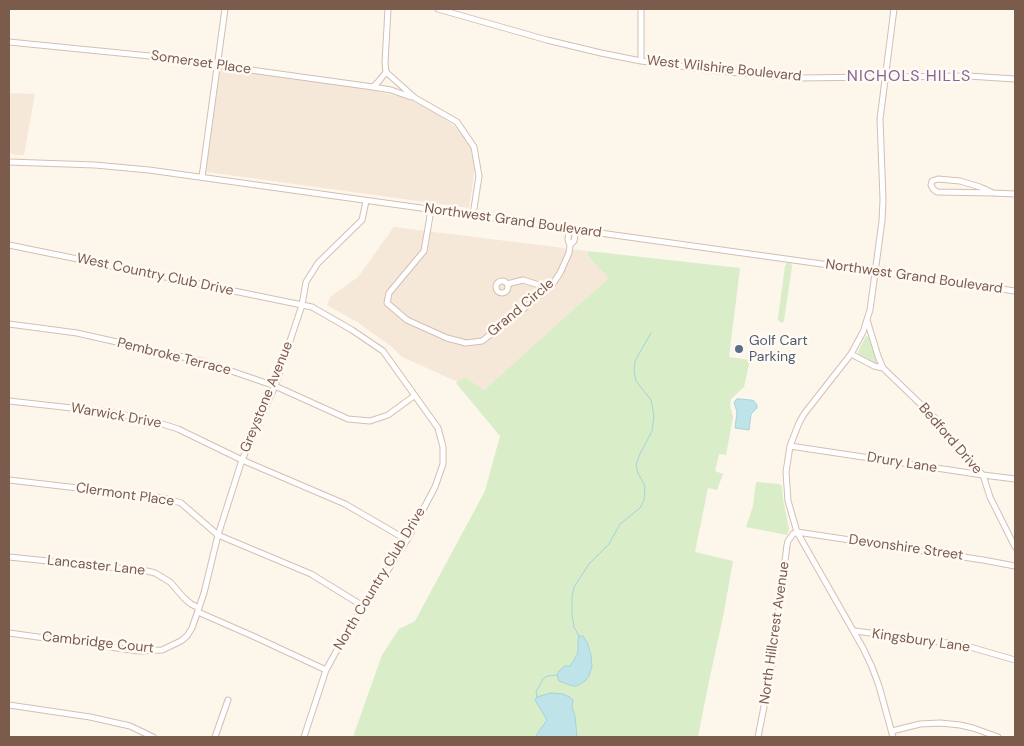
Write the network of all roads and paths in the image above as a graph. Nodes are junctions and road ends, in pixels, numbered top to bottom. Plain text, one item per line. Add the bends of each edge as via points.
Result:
1 (225, 9) edge
2 (388, 9) edge
3 (438, 9) edge
4 (641, 9) edge
5 (894, 9) edge
6 (9, 42) edge
7 (641, 61) junction
8 (217, 65) junction
9 (386, 72) junction
10 (884, 77) junction
11 (1015, 79) edge
12 (373, 87) junction
13 (415, 98) junction
14 (9, 162) edge
15 (202, 177) junction
16 (993, 194) junction
17 (1015, 194) edge
18 (366, 201) junction
19 (431, 210) junction
20 (473, 215) junction
21 (569, 229) junction
22 (576, 230) junction
23 (9, 245) edge
24 (570, 245) junction
25 (876, 271) junction
26 (507, 284) dead end
27 (547, 289) junction
28 (1015, 291) edge
29 (302, 306) junction
30 (867, 320) junction
31 (9, 324) edge
32 (851, 354) junction
33 (883, 368) junction
34 (275, 386) junction
35 (414, 396) junction
36 (9, 400) edge
37 (790, 446) junction
38 (242, 460) junction
39 (983, 476) junction
40 (1015, 479) edge
41 (9, 480) edge
42 (797, 532) junction
43 (218, 535) junction
44 (407, 540) junction
45 (1015, 547) edge
46 (9, 557) edge
47 (1015, 566) edge
48 (362, 606) junction
49 (199, 610) junction
50 (9, 632) edge
51 (855, 632) junction
52 (1015, 660) edge
53 (326, 670) junction
54 (228, 700) dead end
55 (9, 705) edge
56 (892, 731) junction
57 (153, 737) edge
58 (215, 737) edge
59 (304, 737) edge
60 (758, 737) edge
61 (893, 737) edge
62 (998, 737) edge

1 - 8 street
2 - 9 street
3 - 7 street, West Wilshire Boulevard via 547,40
4 - 7 street
5 - 10 street
6 - 8 street, Somerset Place
7 - 10 street, West Wilshire Boulevard via 797,78
8 - 12 street, Somerset Place
8 - 15 street
9 - 12 street
9 - 13 street
10 - 11 street, West Wilshire Boulevard
10 - 25 street via 880,119 882,221
12 - 13 street, Somerset Place
13 - 20 street via 457,122 474,147 479,176
14 - 15 street, Northwest Grand Boulevard via 95,165
15 - 18 street, Northwest Grand Boulevard
16 - 16 street via 960,181 938,179 931,185 937,192
16 - 17 street
18 - 19 street, Northwest Grand Boulevard
18 - 29 street, Greystone Avenue via 359,224 318,262 306,282
19 - 20 street, Northwest Grand Boulevard
19 - 27 street, Grand Circle via 424,251 387,299 387,304 407,320 447,338 477,343
20 - 21 street, Northwest Grand Boulevard
21 - 22 street, Northwest Grand Boulevard
21 - 24 street, Grand Circle
22 - 24 street, Grand Circle
22 - 25 street, Northwest Grand Boulevard
23 - 29 street, West Country Club Drive
24 - 27 street, Grand Circle via 560,273
25 - 28 street, Northwest Grand Boulevard
25 - 30 street
26 - 27 street via 522,280
29 - 34 street, Greystone Avenue
29 - 35 street, North Country Club Drive via 312,307 383,351
30 - 32 street
30 - 33 street, Bedford Drive
31 - 34 street, Pembroke Terrace via 77,333 205,362
32 - 33 street, Bedford Drive
32 - 37 street via 804,414
33 - 39 street, Bedford Drive via 936,419
34 - 35 street, Pembroke Terrace via 348,419 370,421 388,415
34 - 38 street, Greystone Avenue
35 - 44 street, North Country Club Drive via 438,428 444,447 443,464 435,487
36 - 38 street, Warwick Drive via 150,420 178,429
37 - 39 street, Drury Lane
37 - 42 street via 787,491
38 - 43 street, Greystone Avenue
38 - 44 street, Warwick Drive via 345,504
39 - 40 street, Drury Lane
39 - 45 street, Bedford Drive
41 - 43 street, Clermont Place via 164,498 182,503
42 - 47 street, Devonshire Street
42 - 51 street
42 - 60 street, North Hillcrest Avenue via 788,540 772,666
43 - 48 street, Clermont Place via 311,574
43 - 49 street, Greystone Avenue
44 - 48 street, North Country Club Drive
46 - 49 street, Lancaster Lane via 155,573 170,582
48 - 53 street, North Country Club Drive
49 - 50 street, Cambridge Court via 187,636 162,650 139,651
49 - 53 street, Lancaster Lane
51 - 52 street, Kingsbury Lane via 963,645
51 - 56 street via 872,667
53 - 59 street, North Country Club Drive
54 - 58 street
55 - 57 street via 90,717 130,726
56 - 61 street
56 - 62 street via 920,724 946,723

